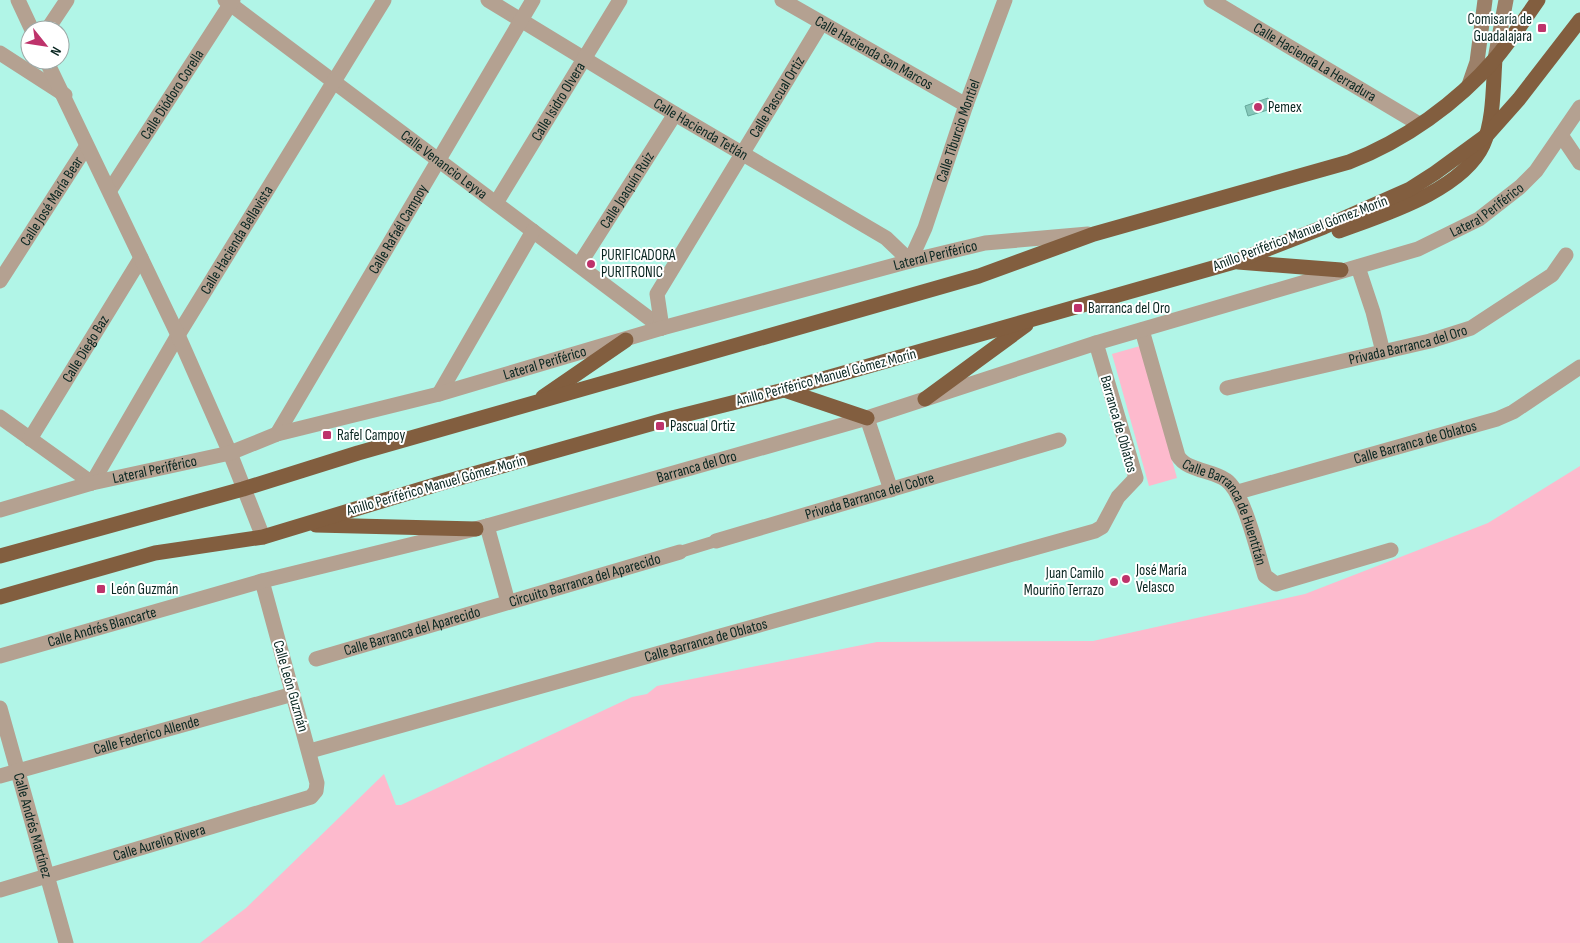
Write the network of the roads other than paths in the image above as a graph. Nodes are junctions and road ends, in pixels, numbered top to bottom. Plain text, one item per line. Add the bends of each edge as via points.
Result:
1 (18, 0) edge
2 (67, 0) edge
3 (384, 0) edge
4 (488, 0) edge
5 (534, 0) edge
6 (620, 0) edge
7 (782, 0) edge
8 (1006, 0) edge
9 (1211, 0) edge
10 (1485, 0) edge
11 (1506, 0) edge
12 (1538, 0) edge
13 (230, 1) edge
14 (522, 19) junction
15 (27, 20) edge
16 (54, 20) edge
17 (1580, 20) edge
18 (821, 24) junction
19 (0, 54) edge
20 (1495, 59) junction
21 (20, 60) edge
22 (585, 60) junction
23 (35, 70) edge
24 (51, 70) edge
25 (335, 82) junction
26 (1469, 85) junction
27 (64, 95) junction
28 (966, 105) junction
29 (1580, 107) edge
30 (674, 114) junction
31 (1419, 124) junction
32 (1486, 135) junction
33 (1560, 135) junction
34 (86, 147) junction
35 (743, 153) junction
36 (439, 160) junction
37 (1580, 163) edge
38 (110, 190) junction
39 (496, 203) junction
40 (533, 231) junction
41 (1094, 234) junction
42 (1566, 255) dead end
43 (141, 258) junction
44 (910, 261) junction
45 (1234, 262) junction
46 (579, 265) junction
47 (1358, 267) junction
48 (1340, 270) junction
49 (0, 281) edge
50 (1036, 318) junction
51 (662, 328) junction
52 (1142, 330) junction
53 (178, 335) junction
54 (626, 340) junction
55 (1096, 343) junction
56 (1383, 352) junction
57 (1580, 367) edge
58 (1227, 388) dead end
59 (784, 390) junction
60 (439, 394) junction
61 (924, 399) junction
62 (532, 404) junction
63 (0, 418) edge
64 (867, 418) junction
65 (277, 434) junction
66 (30, 439) junction
67 (1059, 440) dead end
68 (230, 453) junction
69 (92, 483) junction
70 (243, 489) junction
71 (891, 490) junction
72 (1238, 492) junction
73 (0, 510) edge
74 (302, 525) junction
75 (482, 527) junction
76 (1102, 527) joint
77 (263, 537) junction
78 (716, 541) joint
79 (1392, 550) dead end
80 (680, 552) joint
81 (0, 556) edge
82 (262, 581) junction
83 (0, 597) edge
84 (508, 602) junction
85 (0, 656) edge
86 (316, 659) dead end
87 (293, 694) junction
88 (0, 708) edge
89 (310, 752) junction
90 (18, 771) junction
91 (0, 776) edge
92 (316, 791) joint
93 (48, 877) junction
94 (0, 890) edge
95 (66, 943) edge

1 - 15 street
2 - 16 street
3 - 25 street, Calle Hacienda Bellavista
4 - 14 street, Calle Hacienda Tetlán
5 - 14 street, Calle Rafaél Campoy
6 - 22 street, Calle Isidro Olvera
7 - 18 street, Calle Hacienda San Marcos
8 - 28 street, Calle Tiburcio Montiel
9 - 31 street, Calle Hacienda La Herradura
10 - 26 main road via 1477,62
11 - 20 main road
12 - 20 highway
13 - 25 street, Calle Venancio Leyva
13 - 38 street, Calle Diódoro Corella
14 - 22 street, Calle Hacienda Tetlán
14 - 36 street, Calle Rafaél Campoy
17 - 32 highway, Anillo Periférico Manuel Gómez Morín via 1520,99
18 - 28 street, Calle Hacienda San Marcos
18 - 35 street, Calle Pascual Ortiz
19 - 21 street
20 - 26 highway
20 - 32 highway
22 - 30 street, Calle Hacienda Tetlán
22 - 39 street, Calle Isidro Olvera
23 - 27 street
24 - 27 street
25 - 36 street, Calle Venancio Leyva
25 - 53 street, Calle Hacienda Bellavista
26 - 31 highway
27 - 34 street
28 - 44 street, Calle Tiburcio Montiel via 925,228
29 - 33 street, Lateral Periférico
30 - 35 street, Calle Hacienda Tetlán
30 - 46 street, Calle Joaquín Ruiz
31 - 41 highway via 1376,151 1349,162
32 - 45 highway, Anillo Periférico Manuel Gómez Morín via 1410,189
33 - 37 street
33 - 47 street, Lateral Periférico via 1536,171 1479,219 1418,249
34 - 38 street
34 - 49 street, Calle José María Bear
35 - 44 street, Calle Hacienda Tetlán via 886,238
35 - 51 street, Calle Pascual Ortiz via 656,294
36 - 39 street, Calle Venancio Leyva
36 - 65 street, Calle Rafaél Campoy
38 - 43 street
39 - 40 street, Calle Venancio Leyva
40 - 46 street, Calle Venancio Leyva
40 - 60 street
41 - 44 street, Lateral Periférico via 985,243
41 - 62 highway via 979,276
42 - 56 street, Privada Barranca del Oro via 1552,275 1471,328
43 - 53 street
43 - 66 street, Calle Diego Baz
44 - 51 street, Lateral Periférico
45 - 48 highway
45 - 50 highway, Anillo Periférico Manuel Gómez Morín
46 - 51 street, Calle Venancio Leyva
47 - 48 street, Barranca del Oro
47 - 56 street
48 - 52 street, Barranca del Oro
50 - 59 highway, Anillo Periférico Manuel Gómez Morín
50 - 61 highway
51 - 54 street, Lateral Periférico
52 - 55 street, Barranca del Oro
52 - 72 street, Calle Barranca de Huentitán via 1178,456 1187,465 1213,472
53 - 68 street
53 - 69 street, Calle Hacienda Bellavista
54 - 60 street, Lateral Periférico
54 - 62 highway
55 - 61 street, Barranca del Oro
55 - 76 street, Barranca de Oblatos via 1136,478 1118,497
56 - 58 street, Privada Barranca del Oro
57 - 72 street, Calle Barranca de Oblatos via 1520,408 1497,419
59 - 64 highway
59 - 74 highway, Anillo Periférico Manuel Gómez Morín via 668,419
60 - 65 street, Lateral Periférico
61 - 64 street, Barranca del Oro
62 - 70 highway
63 - 66 street
64 - 71 street
64 - 75 street, Barranca del Oro
65 - 68 street, Lateral Periférico
66 - 69 street
67 - 71 street, Privada Barranca del Cobre
68 - 69 street, Lateral Periférico
68 - 70 street
69 - 73 street, Lateral Periférico
70 - 77 street
70 - 81 highway
71 - 78 street, Privada Barranca del Cobre
72 - 79 street, Calle Barranca de Huentitán via 1266,576 1276,584
74 - 75 highway
74 - 77 highway, Anillo Periférico Manuel Gómez Morín
75 - 82 street, Barranca del Oro
75 - 84 street, Circuito Barranca del Aparecido
76 - 89 street, Calle Barranca de Oblatos
77 - 83 highway, Anillo Periférico Manuel Gómez Morín via 155,553
78 - 80 street, Privada Barranca del Cobre
80 - 84 street, Circuito Barranca del Aparecido
82 - 85 street, Calle Andrés Blancarte
82 - 87 street, Calle León Guzmán
84 - 86 street, Calle Barranca del Aparecido
87 - 89 street, Calle León Guzmán
87 - 90 street, Calle Federico Allende
88 - 90 street, Calle Andrés Martínez
89 - 92 street, Calle León Guzmán
90 - 91 street, Calle Federico Allende
90 - 93 street, Calle Andrés Martínez
92 - 93 street, Calle Aurelio Rivera via 311,797
93 - 94 street, Calle Aurelio Rivera
93 - 95 street, Calle Andrés Martínez

